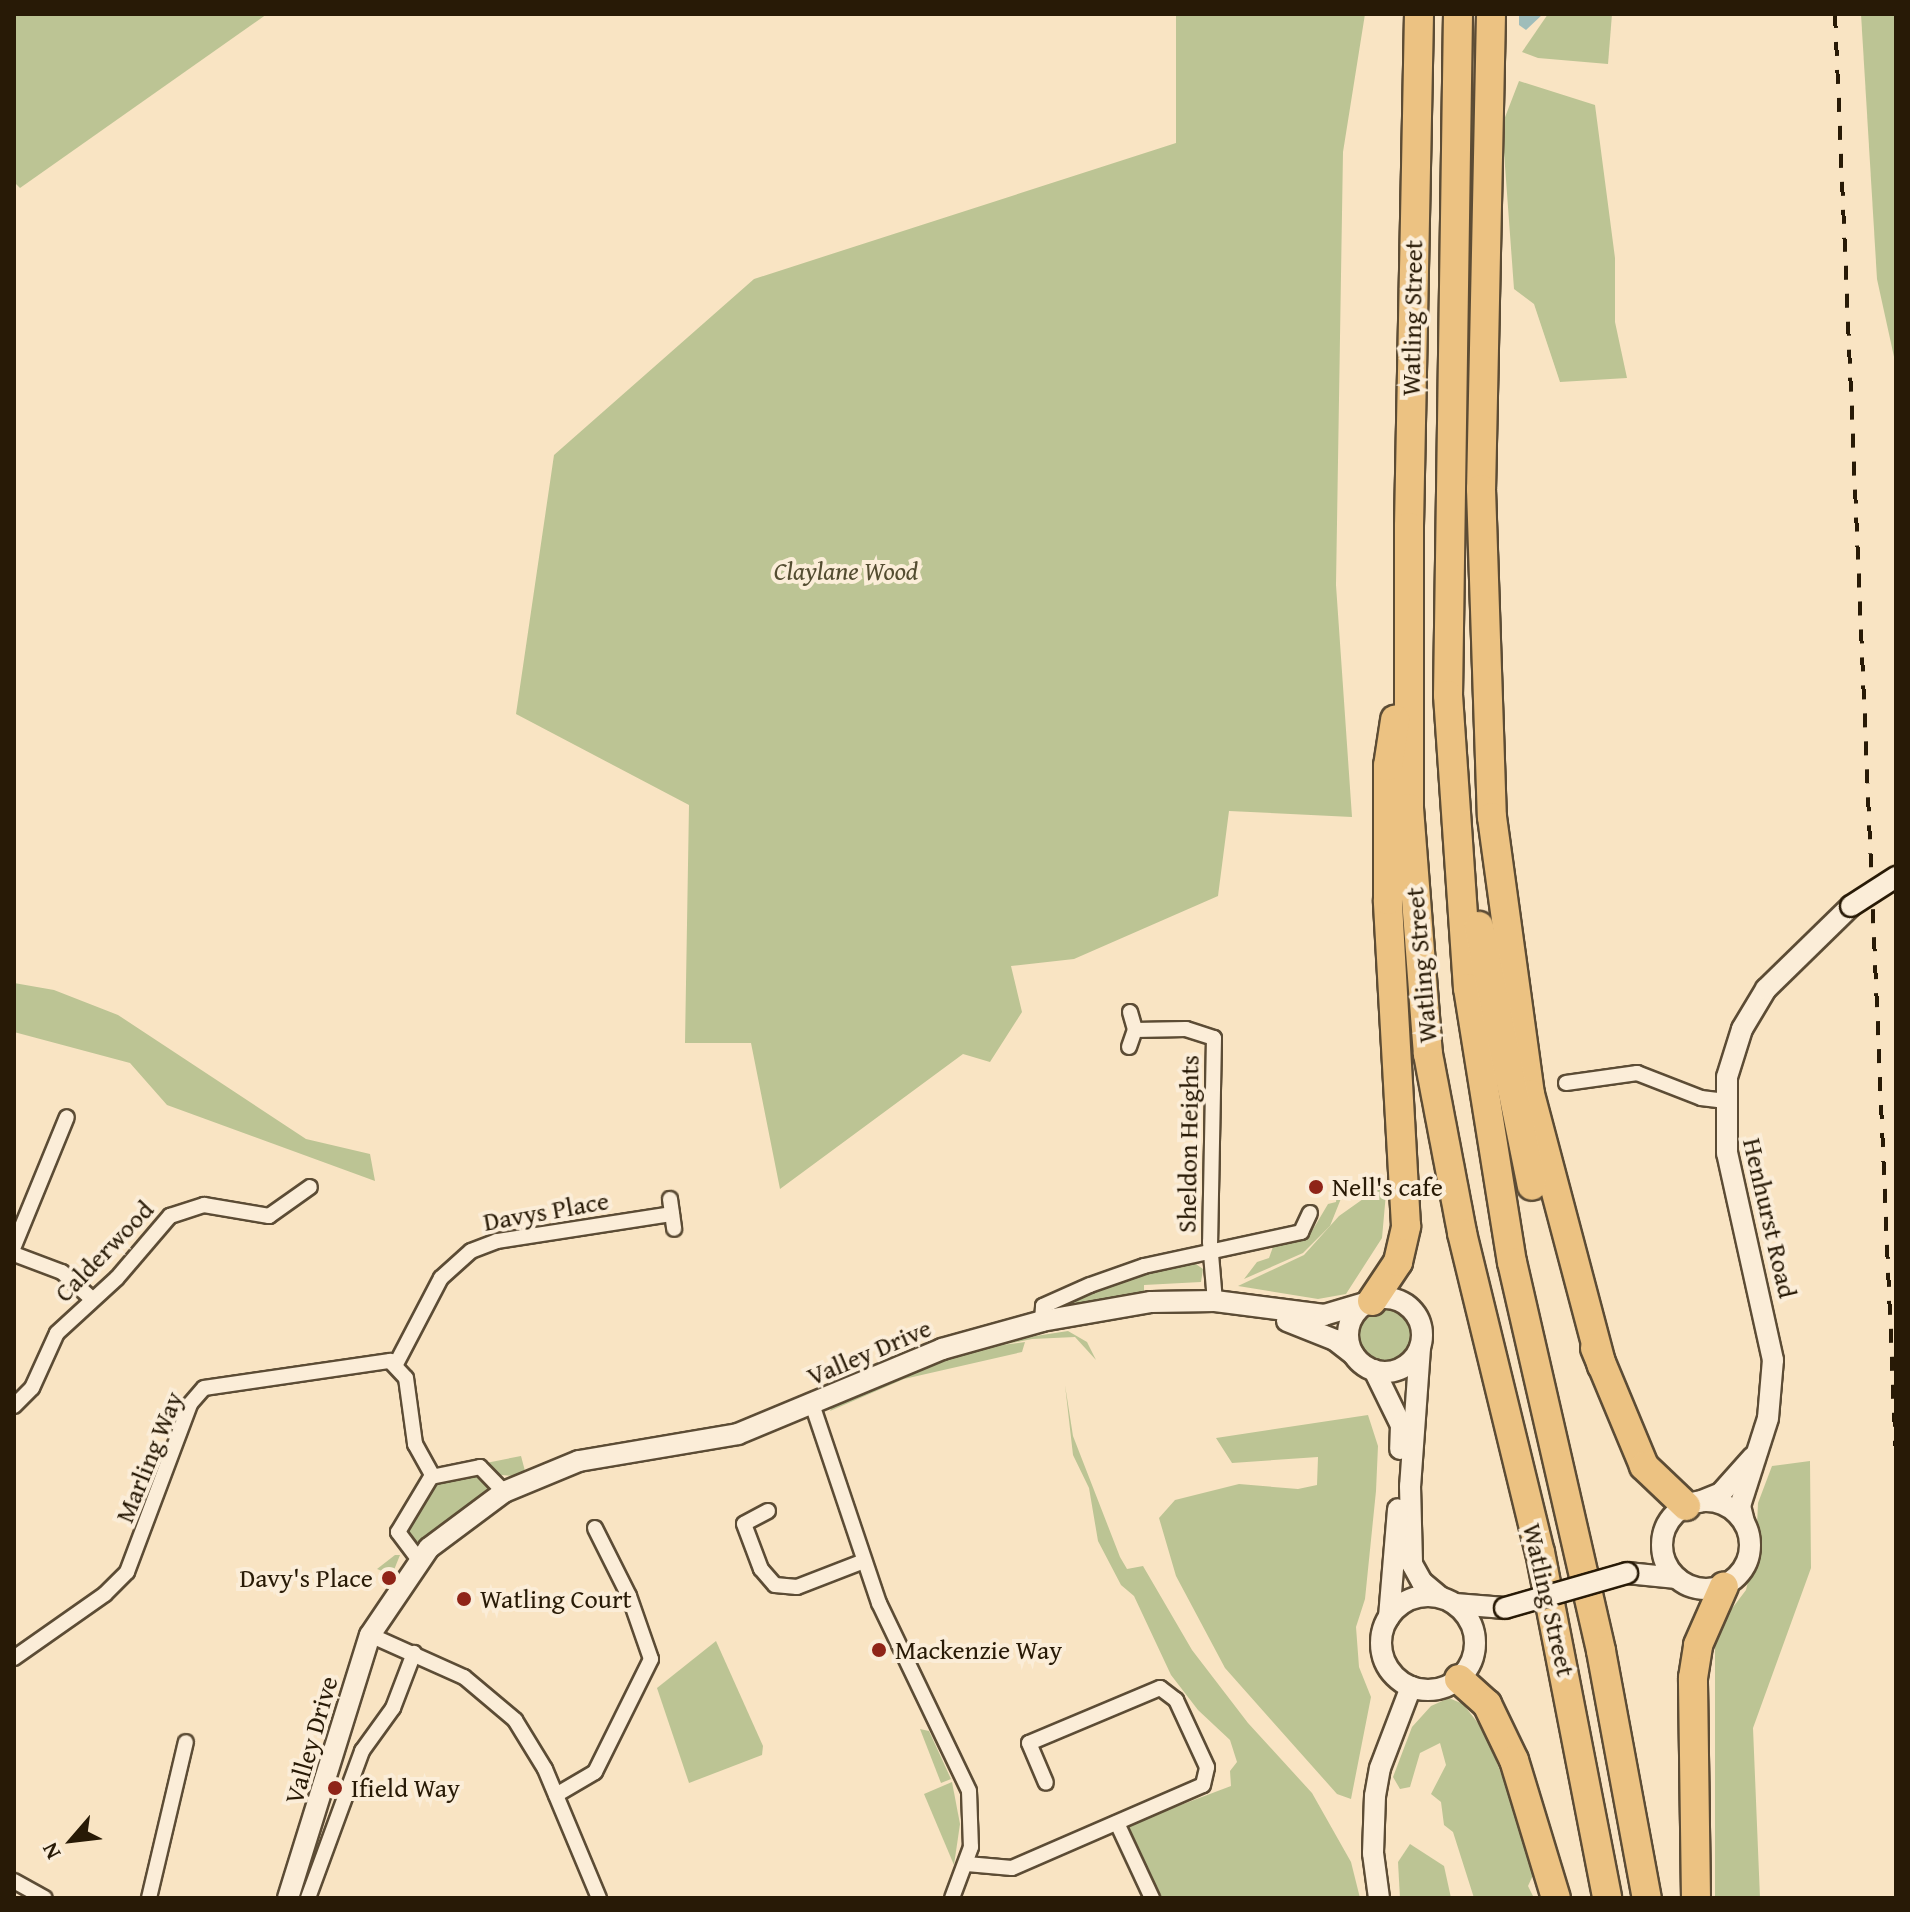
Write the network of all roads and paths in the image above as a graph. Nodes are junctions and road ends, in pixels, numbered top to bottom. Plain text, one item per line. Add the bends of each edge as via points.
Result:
1 (1419, 14) edge
2 (1458, 14) edge
3 (1491, 14) edge
4 (1409, 653) junction
5 (1448, 695) junction
6 (1896, 877) edge
7 (1130, 1012) dead end
8 (1135, 1030) junction
9 (1129, 1047) dead end
10 (1566, 1083) dead end
11 (1724, 1101) junction
12 (67, 1117) dead end
13 (310, 1187) dead end
14 (670, 1199) dead end
15 (1310, 1213) dead end
16 (1260, 1242) junction
17 (14, 1246) edge
18 (14, 1254) edge
19 (1210, 1254) junction
20 (1264, 1258) dead end
21 (92, 1299) junction
22 (1215, 1301) junction
23 (1372, 1301) junction
24 (1262, 1309) junction
25 (1042, 1321) junction
26 (1420, 1348) junction
27 (1355, 1355) junction
28 (396, 1364) junction
29 (1602, 1366) junction
30 (1374, 1370) junction
31 (812, 1404) junction
32 (14, 1406) edge
33 (1759, 1447) junction
34 (433, 1476) junction
35 (504, 1492) junction
36 (1692, 1504) junction
37 (768, 1511) dead end
38 (1744, 1522) junction
39 (595, 1528) dead end
40 (1663, 1541) junction
41 (419, 1560) junction
42 (864, 1561) junction
43 (1631, 1572) junction
44 (1677, 1578) junction
45 (1724, 1586) junction
46 (1448, 1601) junction
47 (1505, 1608) junction
48 (1389, 1617) junction
49 (370, 1635) junction
50 (1475, 1644) junction
51 (414, 1653) junction
52 (14, 1658) edge
53 (1459, 1679) junction
54 (1411, 1687) junction
55 (186, 1742) dead end
56 (1046, 1783) dead end
57 (556, 1795) junction
58 (1117, 1823) junction
59 (967, 1864) junction
60 (14, 1881) edge
61 (45, 1898) edge
62 (149, 1898) edge
63 (288, 1898) edge
64 (308, 1898) edge
65 (599, 1898) edge
66 (952, 1898) edge
67 (1152, 1898) edge
68 (1379, 1898) edge
69 (1556, 1898) edge
70 (1607, 1898) edge
71 (1647, 1898) edge
72 (1696, 1898) edge

1 - 4 highway, Watling Street
2 - 5 highway, Watling Street
3 - 29 highway via 1481,489 1492,817 1507,958 1530,1094
4 - 23 highway via 1388,766 1391,985 1406,1231 1394,1270
4 - 70 highway, Watling Street via 1411,848 1428,1054 1465,1247 1540,1552
5 - 29 highway via 1484,960 1517,1129 1550,1244
5 - 71 highway, Watling Street via 1460,915 1490,1145 1601,1651
6 - 11 street, Henhurst Road, bridge via 1851,906 1766,989 1738,1040
7 - 8 street
8 - 9 street
8 - 19 street, Sheldon Heights via 1186,1029 1214,1038
10 - 11 street via 1637,1073 1701,1098
11 - 33 street, Henhurst Road via 1729,1168 1773,1360 1772,1398
12 - 17 street
13 - 21 street, Calderwood via 269,1216 204,1205 176,1212
14 - 28 street, Davys Place via 673,1222 475,1248 441,1278
15 - 16 street via 1301,1232
16 - 19 street
16 - 20 street
18 - 21 street via 62,1272
19 - 22 street
19 - 25 street via 1112,1276 1043,1306
21 - 32 street, Calderwood via 57,1333 32,1388
22 - 24 street, Valley Drive
22 - 25 street, Valley Drive via 1151,1302
23 - 24 street, Valley Drive via 1330,1314
23 - 26 street via 1392,1299 1410,1308 1421,1325
23 - 27 street via 1350,1324
24 - 27 street, Valley Drive via 1335,1340
25 - 31 street, Valley Drive via 942,1349
26 - 30 street via 1402,1368
26 - 46 street via 1410,1486 1412,1564 1422,1582
27 - 30 street
28 - 34 street via 407,1380 415,1444
28 - 52 street, Marling Way via 369,1362 199,1391 127,1572 105,1594
29 - 36 highway via 1644,1466
30 - 48 street via 1401,1425
31 - 35 street, Valley Drive via 720,1439 567,1464
31 - 42 street
33 - 36 street, Henhurst Road via 1732,1483
33 - 38 street, Henhurst Road via 1740,1506
34 - 35 street via 480,1467
34 - 41 street via 399,1530 402,1544
35 - 41 street, Valley Drive via 453,1527
36 - 38 street via 1724,1505
36 - 40 street, Henhurst Road via 1674,1516
37 - 42 street via 744,1524 761,1569 778,1587 796,1588
38 - 45 street, Henhurst Road via 1750,1551 1745,1565
39 - 57 street via 629,1596 651,1659 595,1772
40 - 43 street, Henhurst Road
40 - 44 street via 1663,1554
41 - 49 street, Valley Drive
42 - 59 street via 896,1640 964,1776 973,1828
43 - 44 street
43 - 47 street, bridge
44 - 45 street via 1699,1589
45 - 72 highway via 1698,1645 1693,1678
46 - 47 street
46 - 48 street via 1411,1599
46 - 50 street via 1466,1615
47 - 50 street
48 - 54 street via 1382,1630 1383,1657 1389,1670
49 - 51 street
49 - 63 street, Valley Drive
50 - 53 street
51 - 57 street via 473,1683 505,1709 528,1737
51 - 64 street via 393,1708 362,1751
53 - 54 street via 1437,1690
53 - 69 highway via 1487,1704 1514,1760
54 - 68 street via 1380,1768 1375,1796 1373,1853
55 - 62 street
56 - 58 street via 1029,1743 1160,1688 1176,1700 1207,1767 1203,1785
57 - 65 street
58 - 59 street via 1012,1868 999,1871
58 - 67 street
59 - 66 street
60 - 61 street

